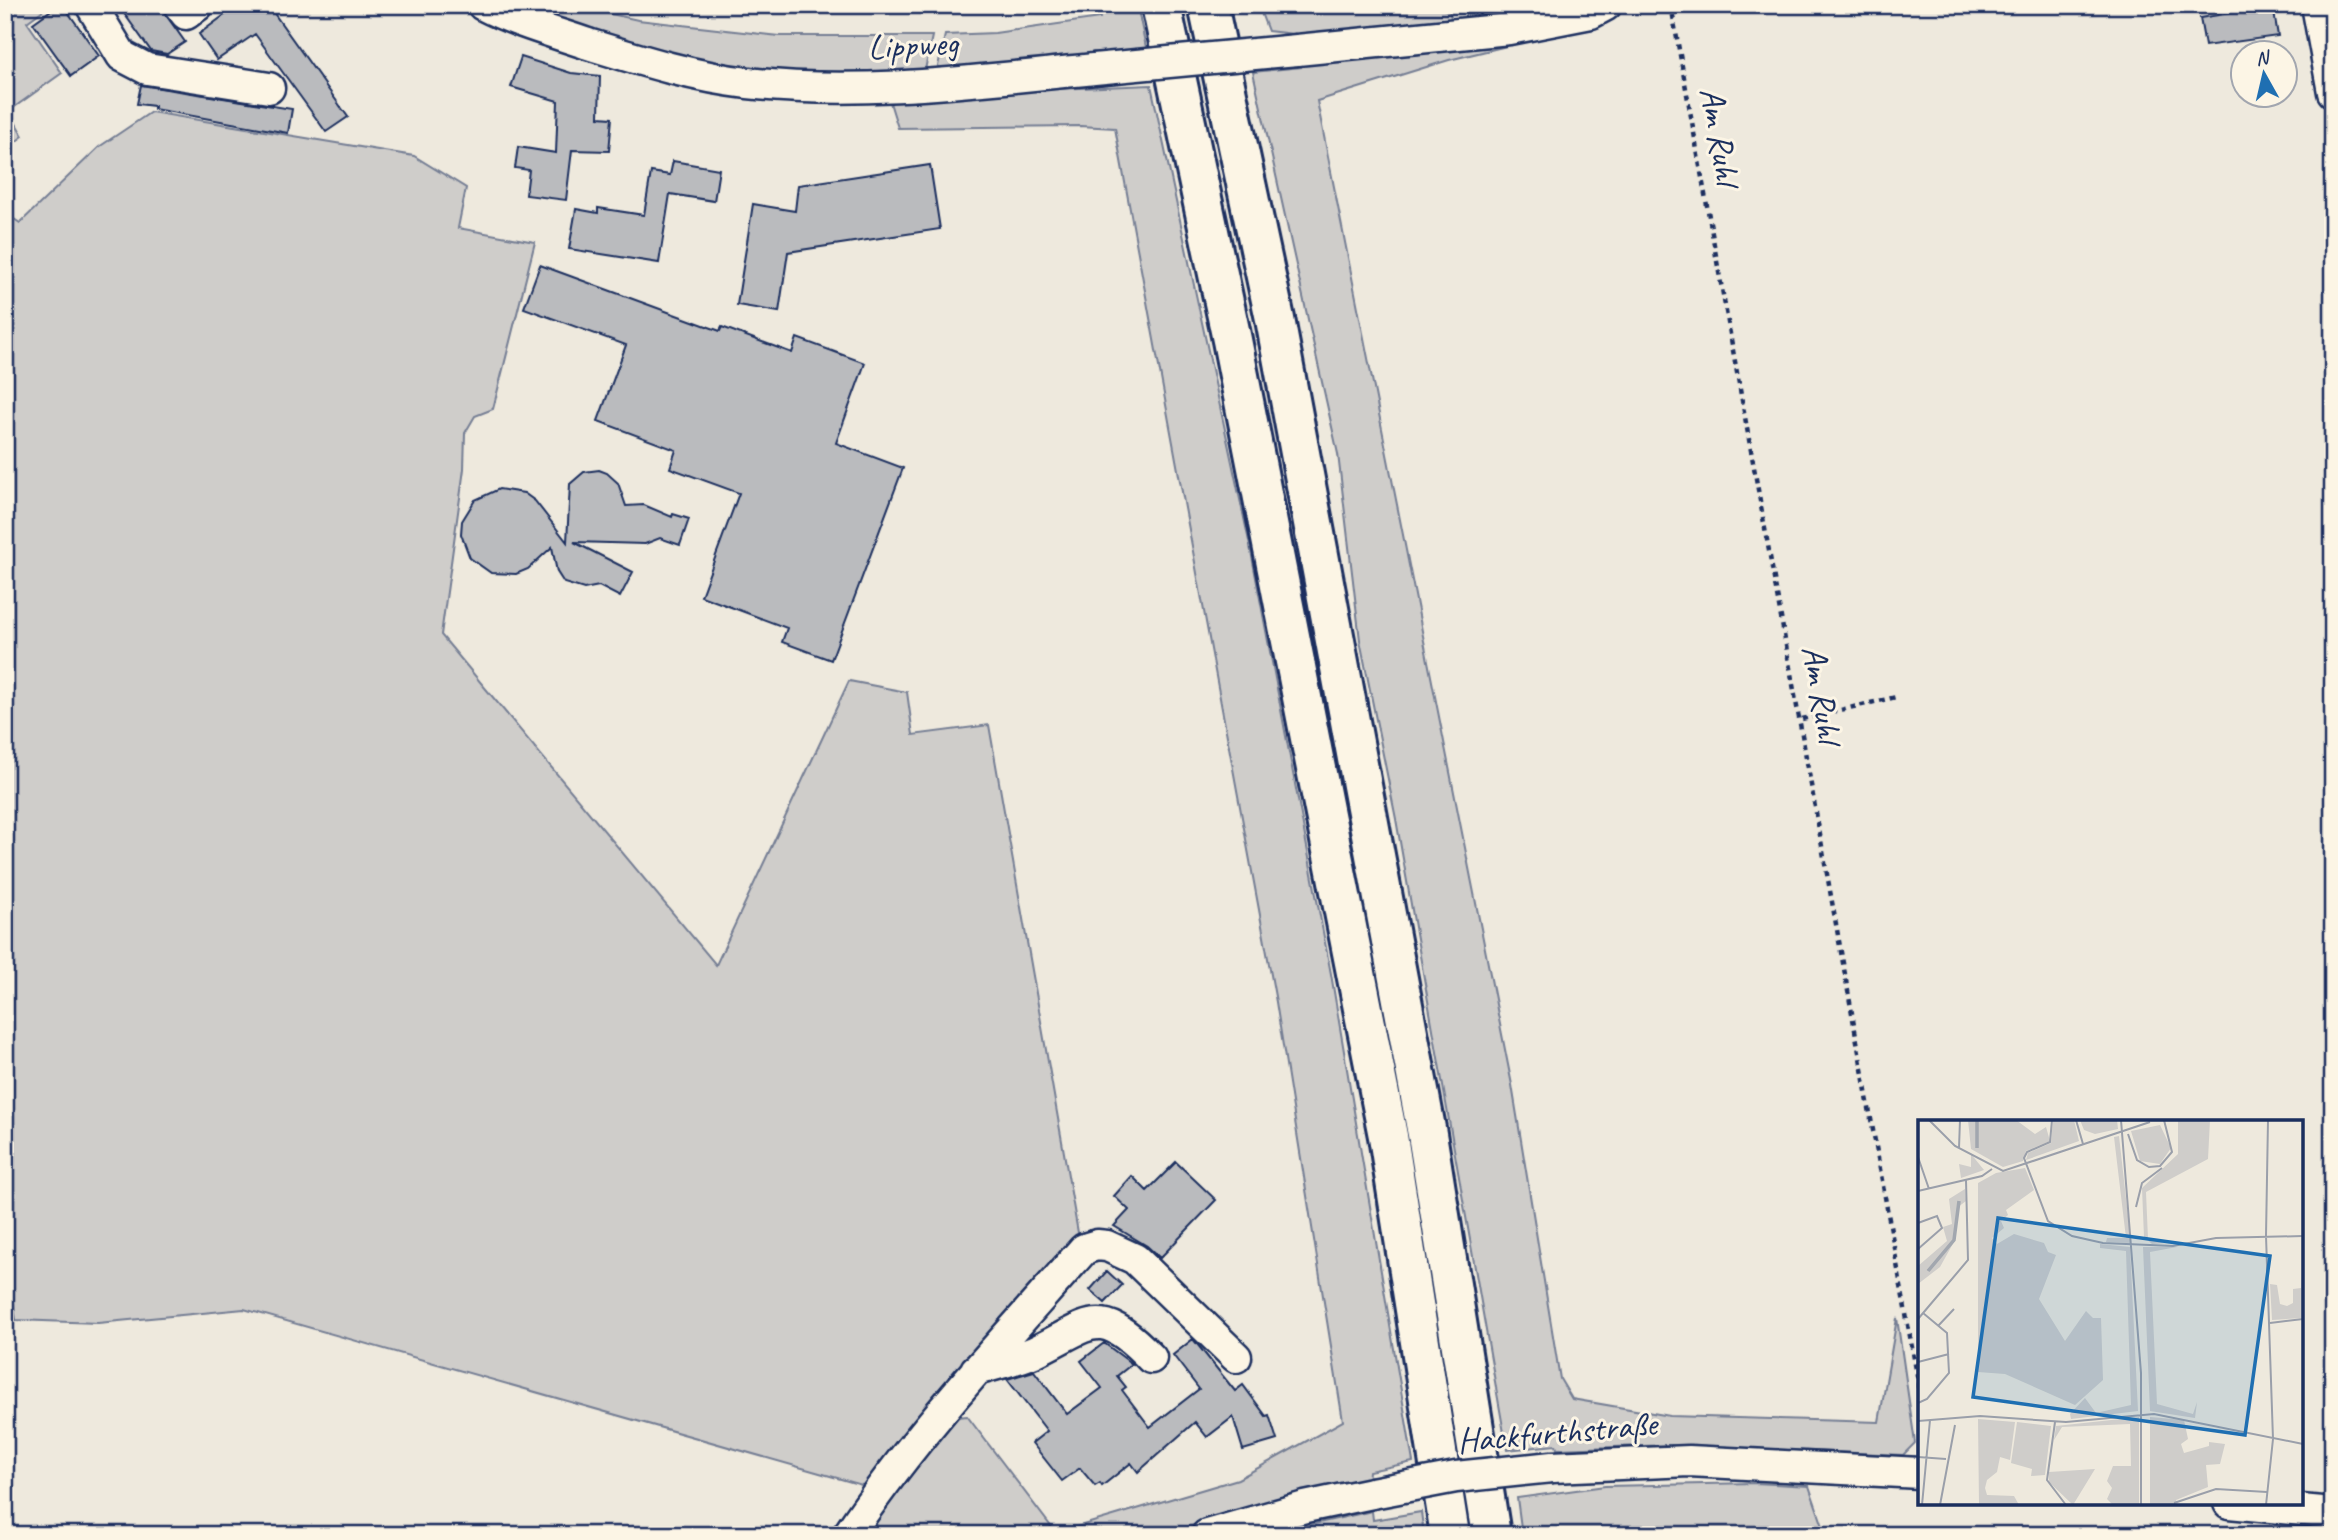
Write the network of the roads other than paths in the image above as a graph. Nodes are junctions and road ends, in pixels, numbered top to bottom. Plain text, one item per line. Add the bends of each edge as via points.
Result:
1 (91, 5) edge
2 (180, 5) edge
3 (198, 5) edge
4 (483, 5) edge
5 (1161, 5) edge
6 (1208, 5) edge
7 (1606, 5) edge
8 (2317, 5) edge
9 (269, 88) dead end
10 (2333, 92) edge
11 (1236, 1357) dead end
12 (1151, 1358) dead end
13 (976, 1370) junction
14 (1918, 1473) edge
15 (2250, 1505) edge
16 (2333, 1513) edge
17 (848, 1535) edge
18 (1207, 1535) edge
19 (1450, 1535) edge
20 (1491, 1535) edge

1 - 9 street via 122,56 147,69
2 - 3 street via 186,14
4 - 7 street, Lippweg, bridge via 640,60 749,83 829,87 916,85 1509,29 1591,13
5 - 19 highway via 1235,354 1388,1136
6 - 20 highway via 1278,333 1427,1133
8 - 10 street
11 - 13 street via 1135,1259 1097,1245 1084,1249
12 - 13 street via 1107,1324 1090,1322 1033,1352
13 - 17 street via 880,1488
14 - 18 street, Hackfurthstraße, bridge via 1689,1461 1552,1467 1372,1493
15 - 16 street

